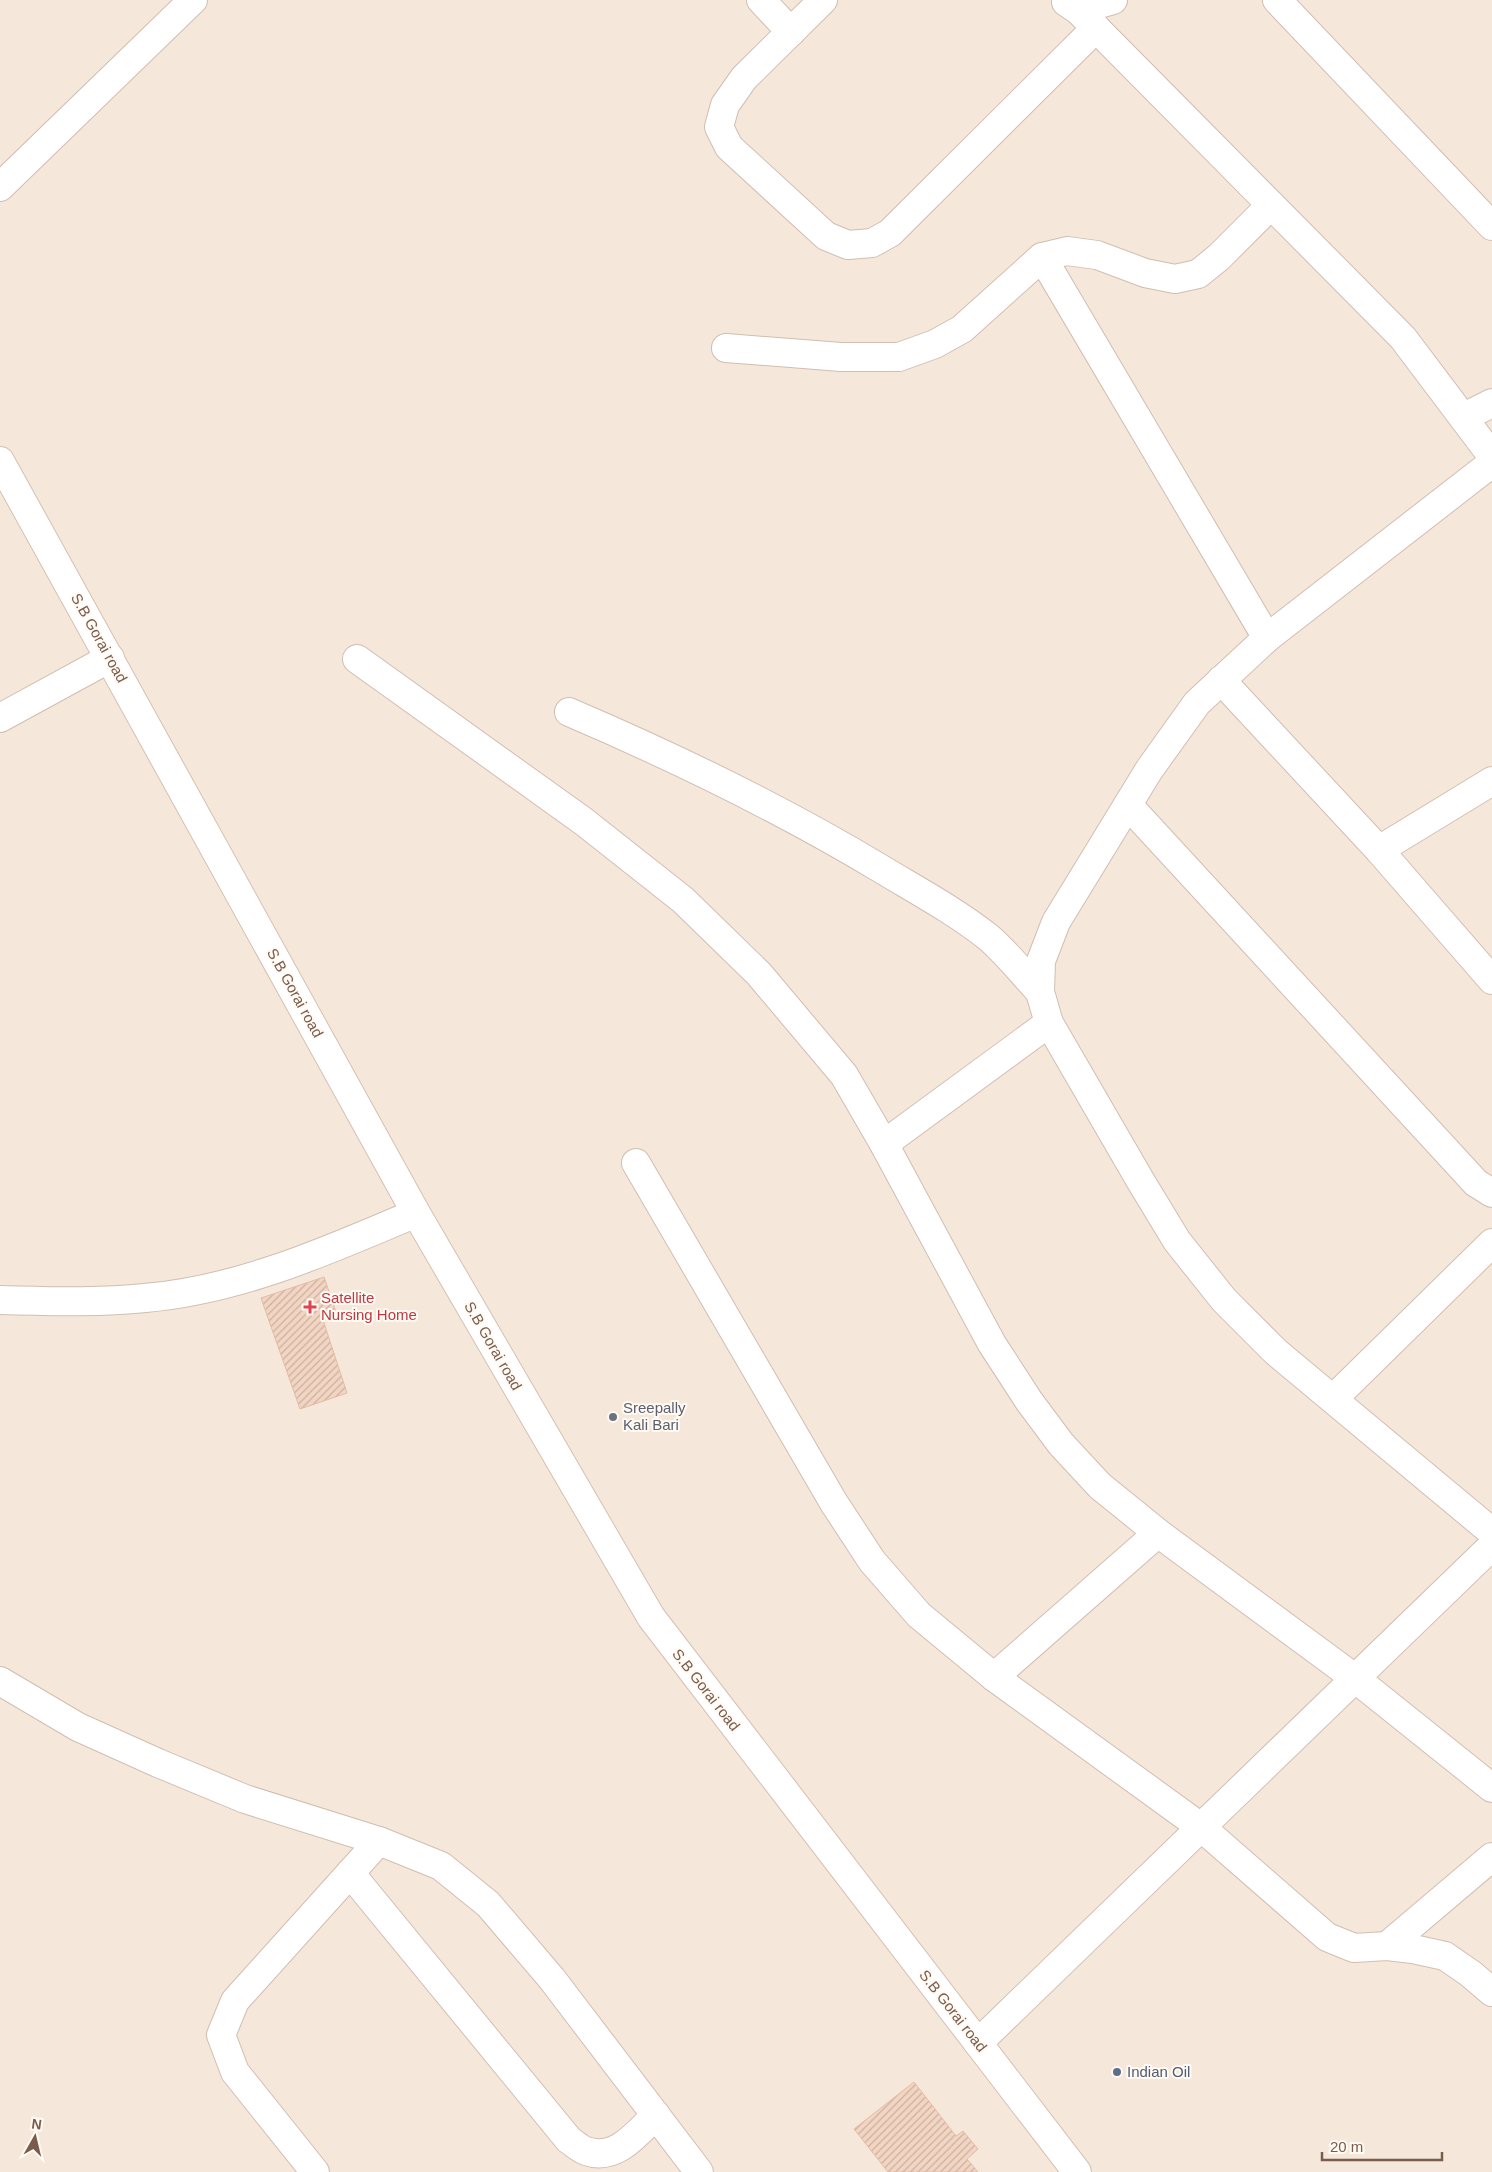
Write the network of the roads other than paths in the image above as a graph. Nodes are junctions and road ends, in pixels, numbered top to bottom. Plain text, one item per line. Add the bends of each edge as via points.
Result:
1 (193, 0) edge
2 (762, 0) edge
3 (823, 0) edge
4 (1113, 0) edge
5 (1277, 0) edge
6 (1079, 13) edge
7 (791, 32) junction
8 (0, 188) edge
9 (1271, 205) junction
10 (1492, 226) edge
11 (1042, 257) junction
12 (726, 348) dead end
13 (1492, 403) edge
14 (1464, 417) junction
15 (1492, 456) edge
16 (0, 461) edge
17 (1492, 463) edge
18 (1267, 638) junction
19 (110, 658) junction
20 (357, 658) dead end
21 (1221, 680) junction
22 (569, 712) dead end
23 (0, 718) edge
24 (1492, 780) edge
25 (1128, 804) junction
26 (1379, 850) junction
27 (1492, 980) edge
28 (1040, 992) junction
29 (1049, 1023) junction
30 (884, 1144) junction
31 (636, 1163) dead end
32 (1492, 1193) edge
33 (416, 1213) junction
34 (1492, 1243) edge
35 (0, 1300) edge
36 (1333, 1399) junction
37 (1492, 1532) edge
38 (1158, 1533) junction
39 (1492, 1546) edge
40 (994, 1677) junction
41 (1356, 1679) junction
42 (0, 1681) edge
43 (1492, 1788) edge
44 (1202, 1828) junction
45 (379, 1841) junction
46 (1492, 1857) edge
47 (350, 1873) junction
48 (1387, 1946) junction
49 (1492, 1992) edge
50 (978, 2043) junction
51 (656, 2115) junction
52 (315, 2172) edge
53 (699, 2172) edge
54 (1077, 2172) edge

1 - 8 street
2 - 7 street
3 - 7 street
4 - 6 street
5 - 10 street
6 - 7 street via 890,233 872,243 848,246 826,236 729,147 719,127 725,104 744,78
6 - 9 street
9 - 11 street via 1198,274 1174,279 1145,273 1097,255 1067,251
9 - 14 street via 1403,338
11 - 12 street via 962,329 935,344 899,357 841,357
11 - 18 street
13 - 14 street
14 - 15 street
16 - 19 street, S.B Gorai road
17 - 18 street
18 - 21 street
19 - 23 street
19 - 33 street, S.B Gorai road
20 - 30 street via 583,821 683,900 759,974 839,1068
21 - 25 street via 1174,733
21 - 26 street
22 - 28 street via 711,775 837,842 944,907 988,938
24 - 26 street
25 - 28 street via 1056,922 1041,961
25 - 32 street via 1476,1183
26 - 27 street
28 - 29 street
29 - 30 street
29 - 36 street via 1177,1241 1224,1300 1276,1352
30 - 38 street via 992,1344 1029,1401 1061,1444 1100,1486
31 - 40 street via 834,1503 872,1561 919,1615
33 - 35 street via 308,1259 215,1287 145,1298
33 - 50 street, S.B Gorai road via 651,1617
34 - 36 street
36 - 37 street
38 - 40 street
38 - 41 street
39 - 41 street
40 - 44 street
41 - 43 street
41 - 44 street
42 - 45 street via 78,1727 158,1764 245,1799
44 - 48 street via 1327,1936 1354,1948
44 - 50 street
45 - 47 street
45 - 51 street via 441,1866 488,1904 552,1979
46 - 48 street
47 - 51 street via 569,2140 586,2151 606,2154 624,2145
47 - 52 street via 235,2001 222,2035 235,2072
48 - 49 street via 1445,1956
50 - 54 street, S.B Gorai road
51 - 53 street

